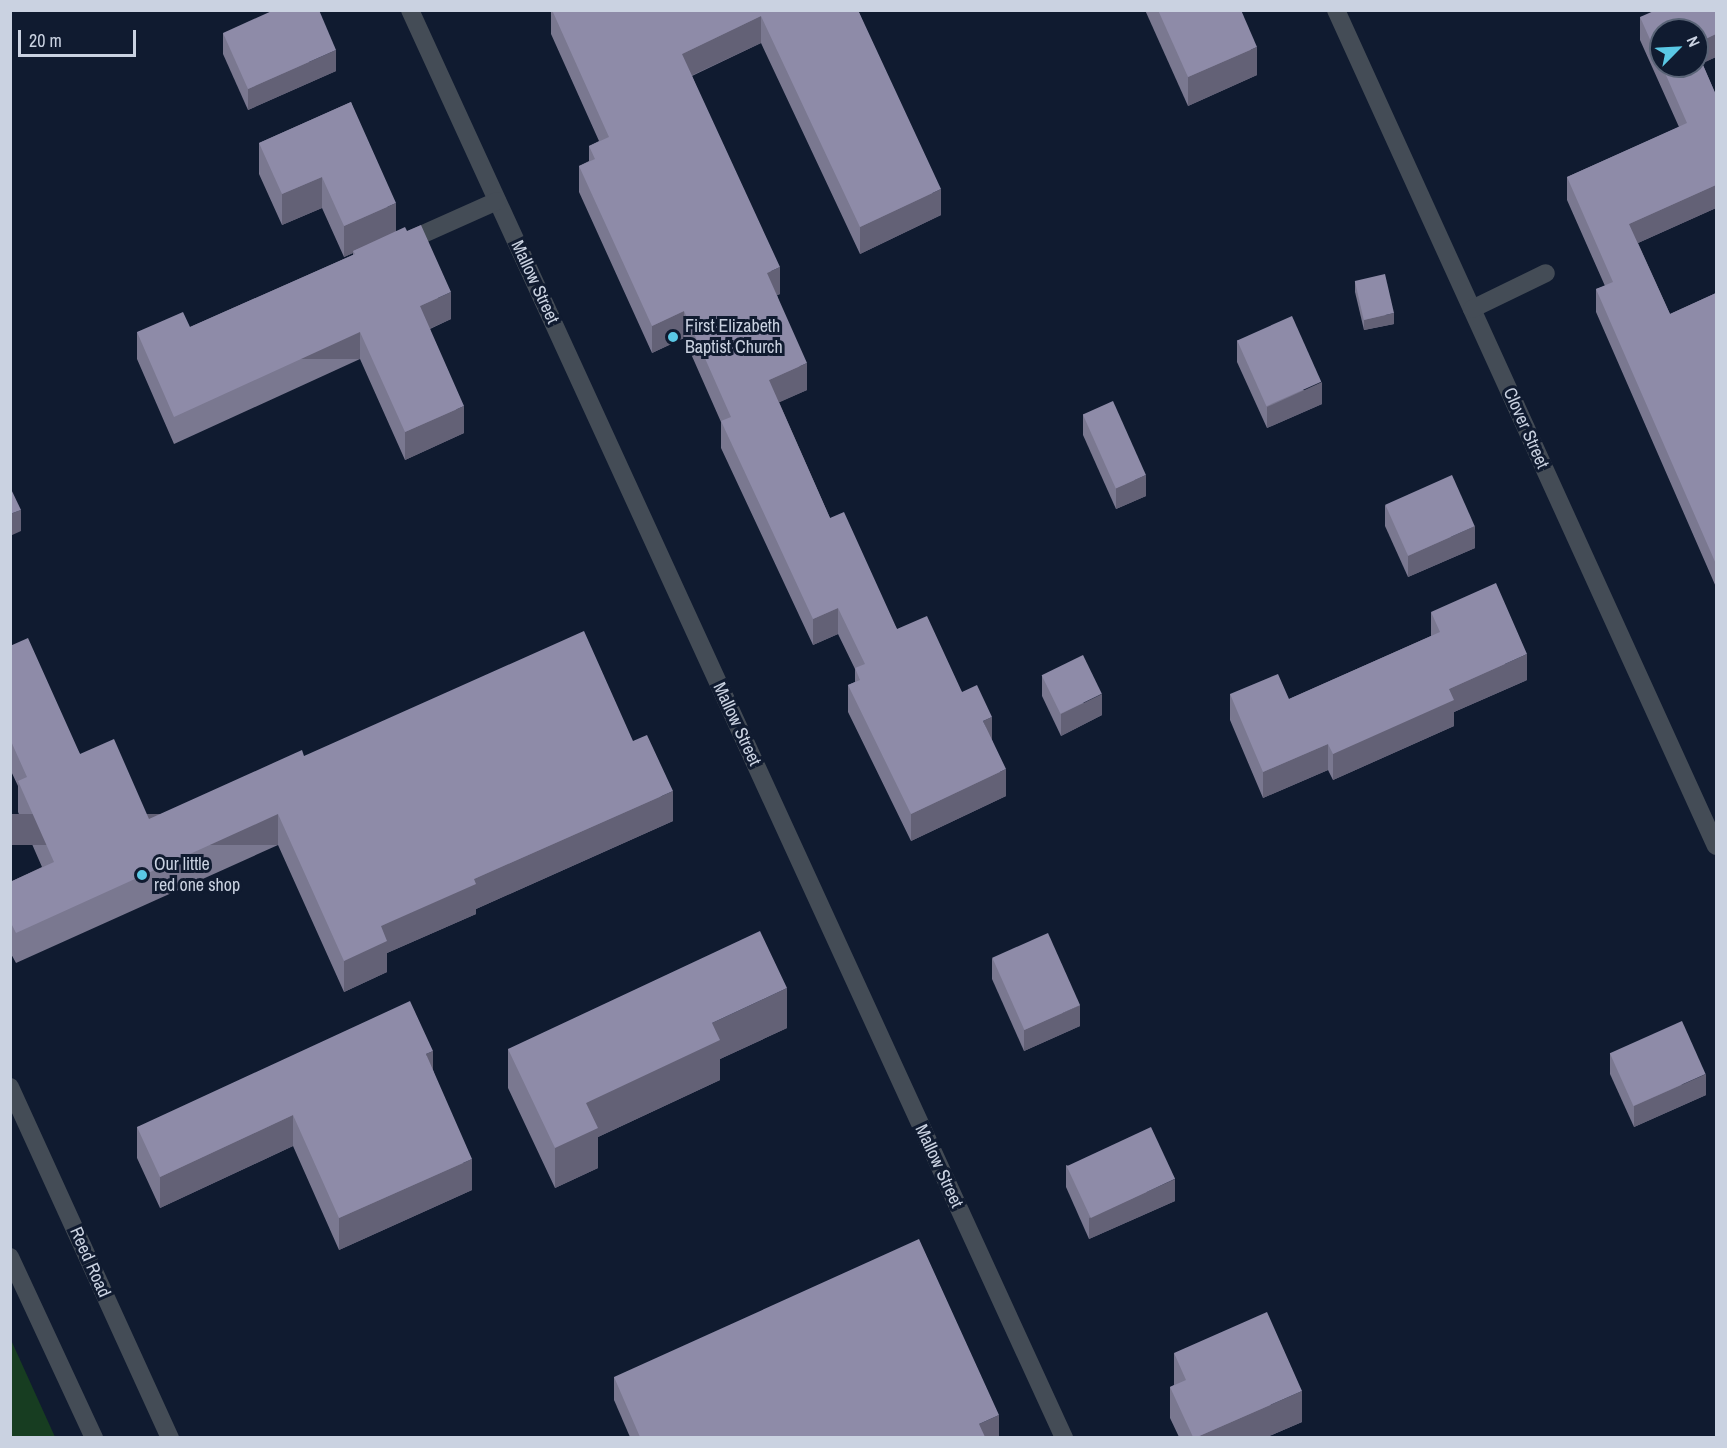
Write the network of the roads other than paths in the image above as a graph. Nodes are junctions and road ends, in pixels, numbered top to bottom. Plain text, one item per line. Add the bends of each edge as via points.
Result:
1 (410, 10) edge
2 (1336, 10) edge
3 (497, 201) junction
4 (388, 250) edge
5 (1546, 273) dead end
6 (1472, 309) junction
7 (1716, 846) edge
8 (10, 1087) edge
9 (10, 1257) edge
10 (94, 1437) edge
11 (170, 1437) edge
12 (1064, 1437) edge

1 - 3 street, Mallow Street
2 - 6 street, Clover Street
3 - 4 street
3 - 12 street, Mallow Street
5 - 6 street
6 - 7 street, Clover Street
8 - 11 street, Reed Road
9 - 10 street

